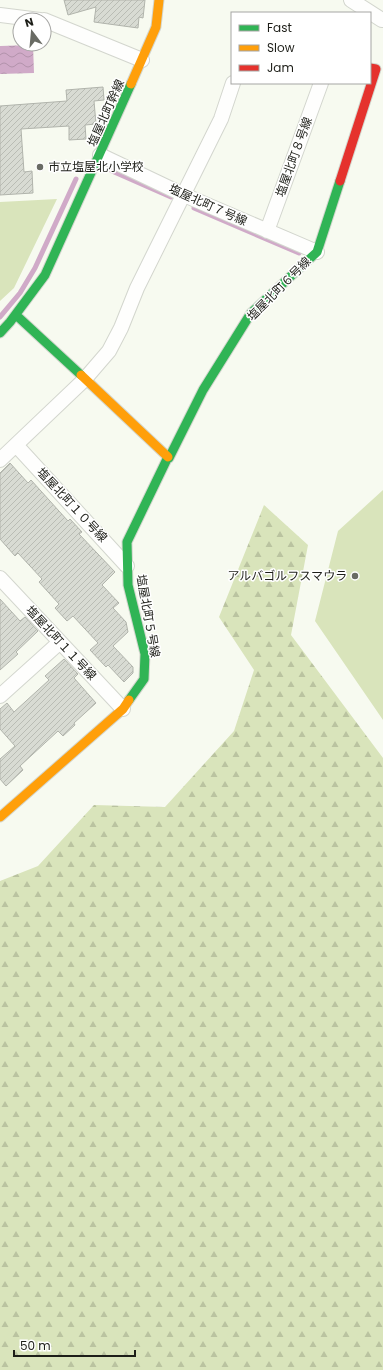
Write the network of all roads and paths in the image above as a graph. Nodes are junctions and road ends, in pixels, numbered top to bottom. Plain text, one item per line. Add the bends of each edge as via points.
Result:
1 (159, 0) edge
2 (351, 0) edge
3 (370, 12) edge
4 (371, 13) edge
5 (0, 15) edge
6 (12, 16) edge
7 (382, 20) dead end
8 (52, 23) edge
9 (142, 60) junction
10 (371, 68) edge
11 (233, 84) edge
12 (321, 84) edge
13 (100, 155) junction
14 (184, 195) junction
15 (267, 230) junction
16 (317, 252) junction
17 (16, 315) junction
18 (0, 333) edge
19 (84, 380) junction
20 (16, 445) junction
21 (169, 458) junction
22 (0, 460) edge
23 (127, 566) junction
24 (0, 578) edge
25 (60, 642) junction
26 (0, 696) edge
27 (123, 709) junction
28 (0, 817) edge

1 - 9 street, 塩屋北町幹線 via 156,27
2 - 3 street
4 - 7 street
5 - 6 street
8 - 9 street
9 - 13 street, 塩屋北町幹線
10 - 16 street, 塩屋北町６号線 via 376,69
11 - 14 street via 221,119
12 - 15 street, 塩屋北町８号線
13 - 14 street, 塩屋北町７号線
13 - 17 street, 塩屋北町幹線 via 45,275
14 - 15 street, 塩屋北町７号線
14 - 19 street via 137,288 109,351
15 - 16 street, 塩屋北町７号線
16 - 21 street, 塩屋北町６号線 via 251,314 203,390
17 - 18 street, 塩屋北町幹線
17 - 19 street
19 - 20 street
19 - 21 street
20 - 22 street
20 - 23 street, 塩屋北町１０号線
21 - 23 street, 塩屋北町５号線 via 127,542
23 - 27 street, 塩屋北町５号線 via 128,585 145,654 144,679
24 - 25 street, 塩屋北町１１号線
25 - 26 street
25 - 27 street, 塩屋北町１１号線
27 - 28 street, 塩屋北町５号線

